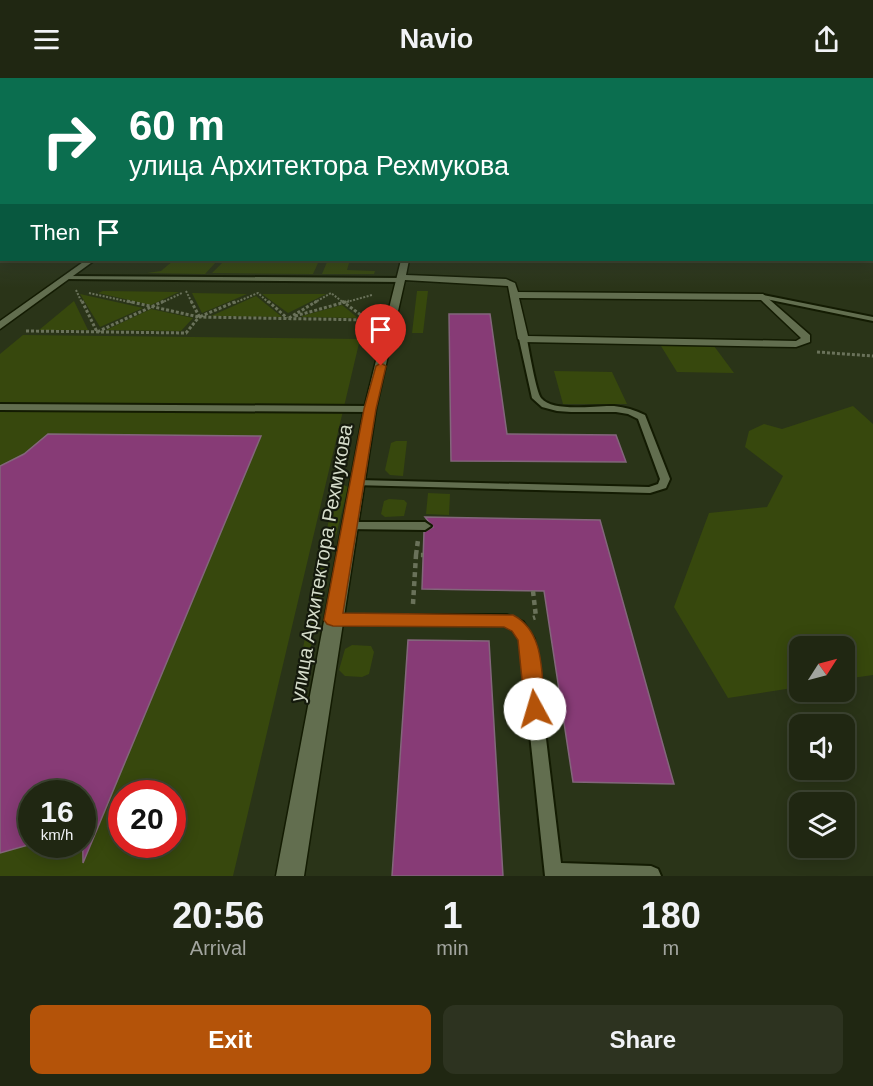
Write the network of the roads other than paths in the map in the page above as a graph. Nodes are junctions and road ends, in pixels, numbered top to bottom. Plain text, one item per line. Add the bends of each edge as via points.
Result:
1 (90, 261) edge
2 (403, 272) edge
3 (67, 277) junction
4 (515, 294) junction
5 (763, 297) junction
6 (873, 319) edge
7 (0, 326) edge
8 (523, 339) junction
9 (0, 407) edge
10 (370, 409) junction
11 (358, 483) junction
12 (349, 526) junction
13 (425, 526) dead end
14 (333, 620) junction
15 (290, 876) edge
16 (651, 876) edge

1 - 3 street
2 - 3 lane
2 - 4 street via 506,282
2 - 10 street, улица Архитектора Рехмукова
3 - 7 street
4 - 5 street
4 - 8 street
5 - 6 lane
5 - 8 street via 806,337 806,342
8 - 11 lane via 541,405 621,409 642,417 665,479 662,486 650,490
9 - 10 lane
10 - 11 street, улица Архитектора Рехмукова
11 - 12 street, улица Архитектора Рехмукова
12 - 13 lane
12 - 14 street, улица Архитектора Рехмукова
14 - 15 street, улица Архитектора Рехмукова
14 - 16 lane via 507,620 518,626 527,639 553,872

